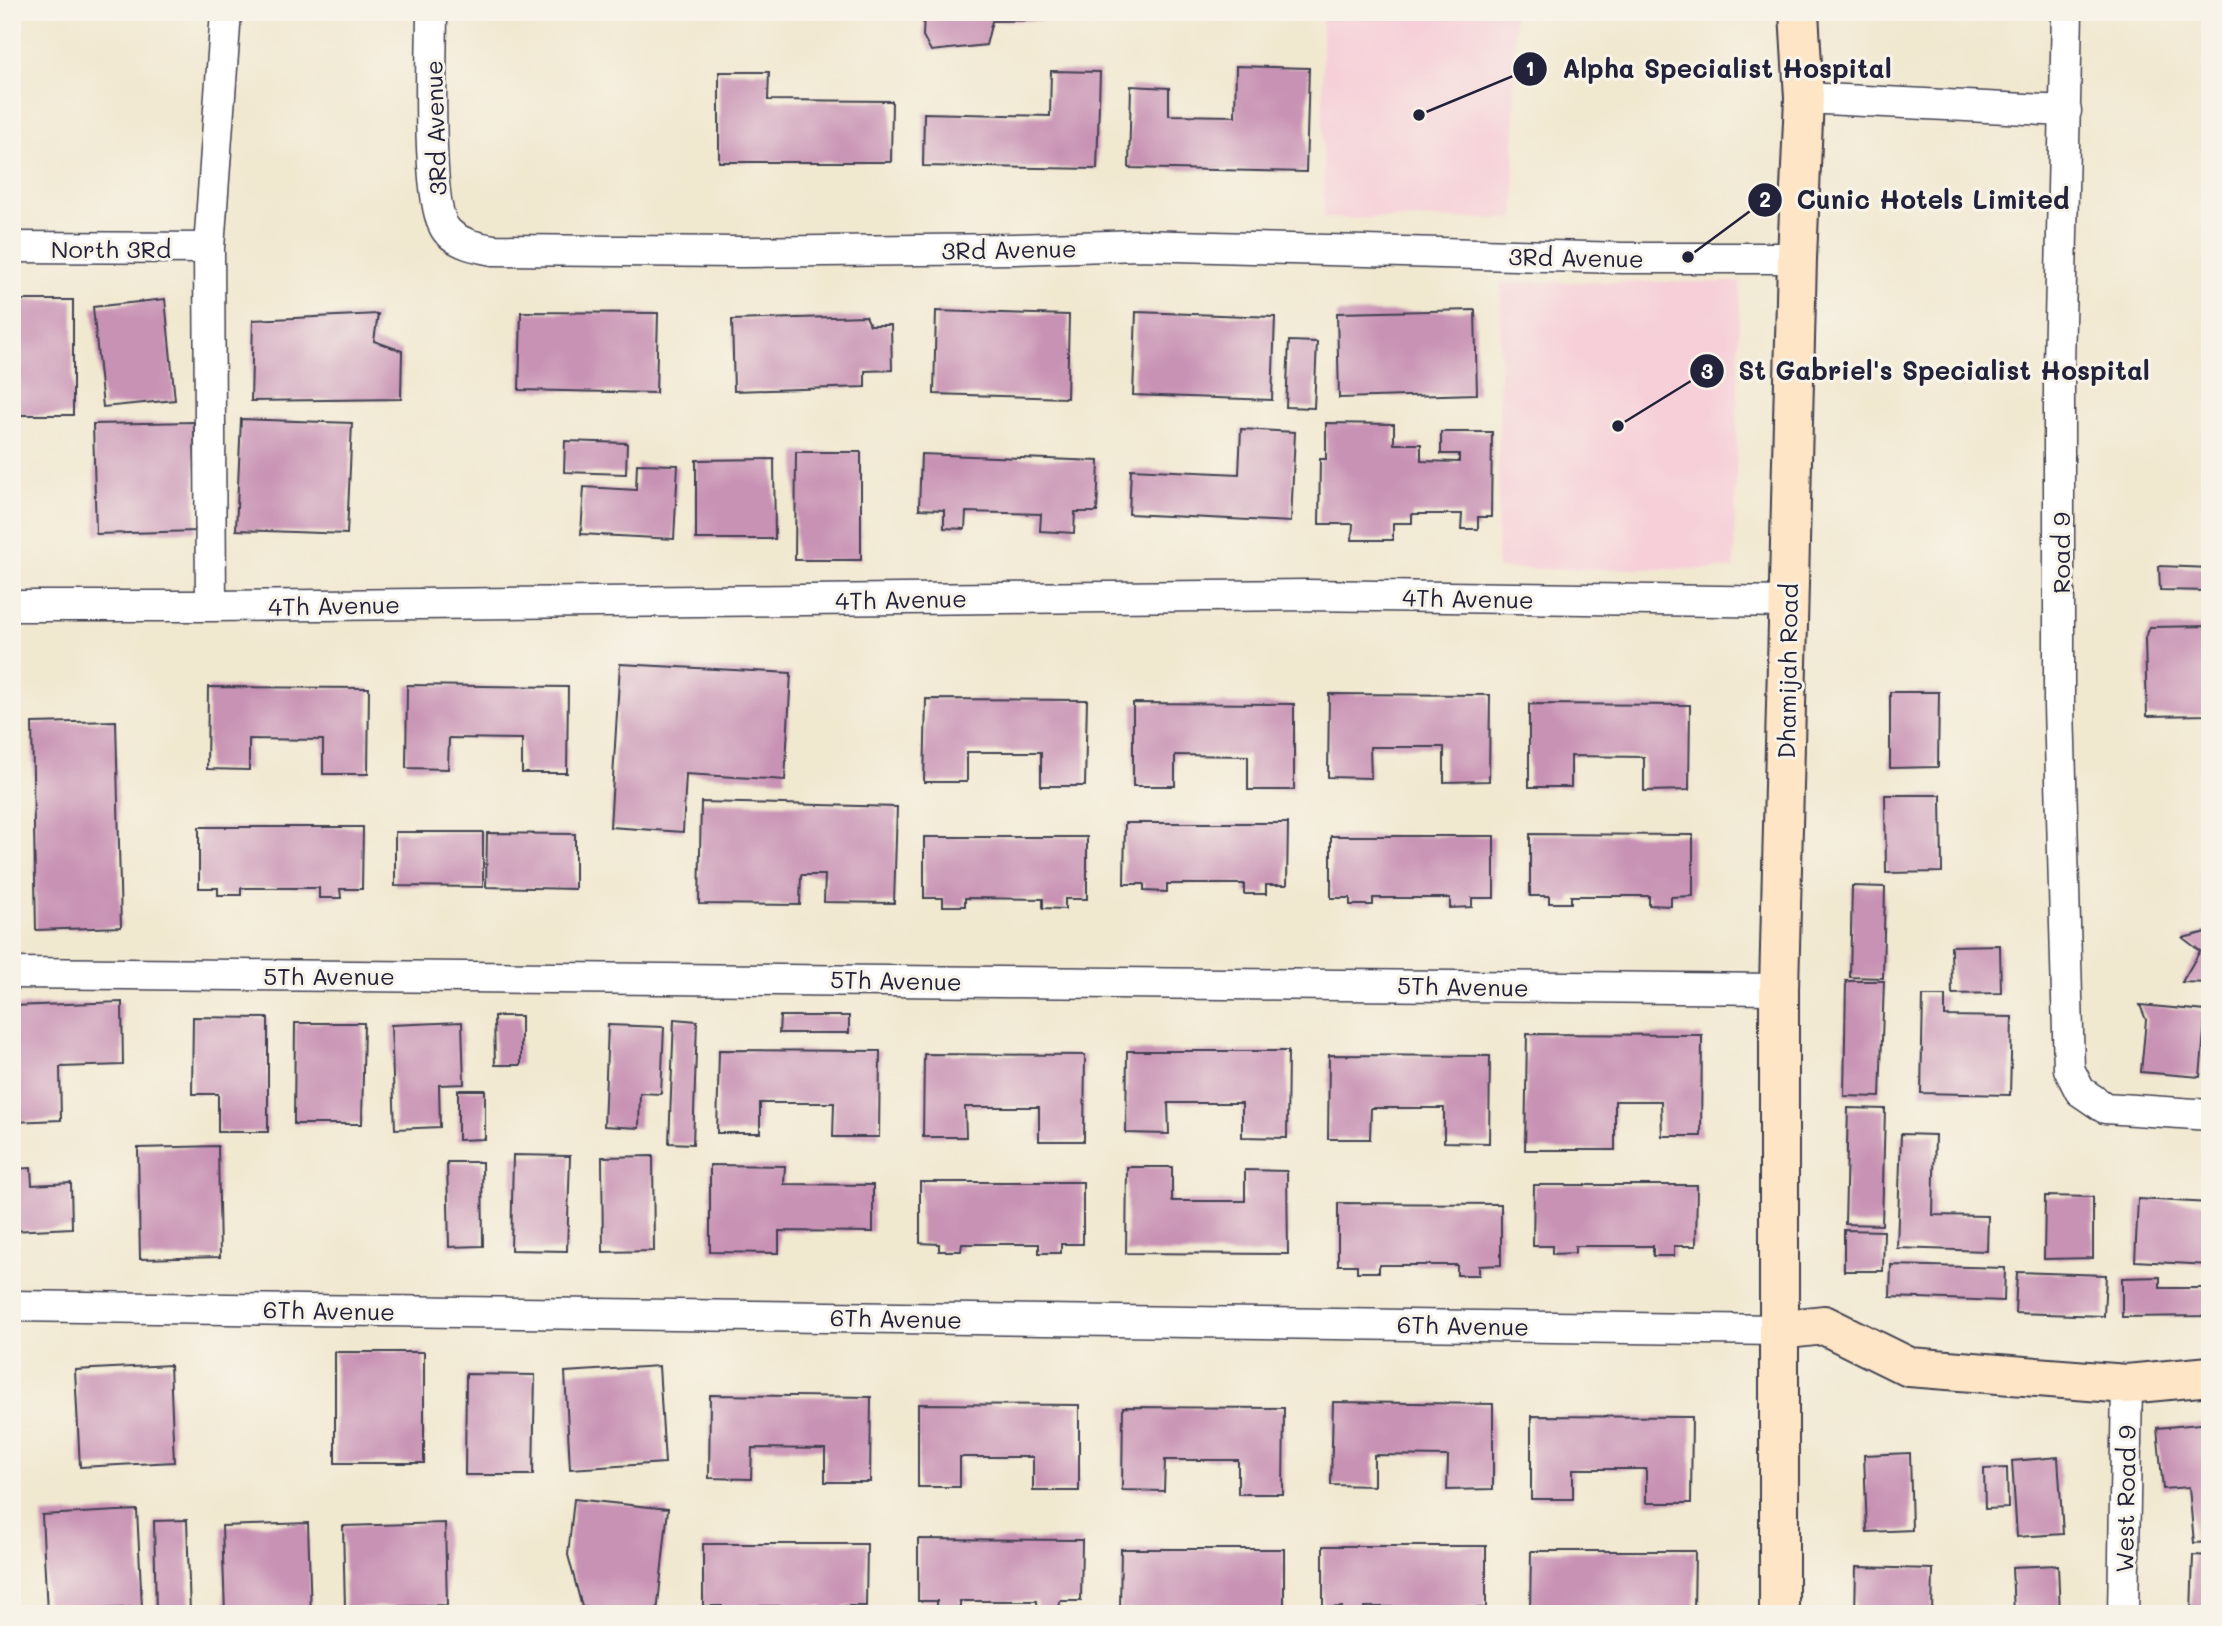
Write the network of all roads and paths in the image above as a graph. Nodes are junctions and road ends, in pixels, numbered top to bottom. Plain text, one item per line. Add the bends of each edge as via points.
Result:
1 (226, 12) edge
2 (432, 12) edge
3 (1799, 12) edge
4 (2067, 12) edge
5 (1804, 98) junction
6 (2066, 111) junction
7 (12, 247) edge
8 (209, 248) junction
9 (1797, 258) junction
10 (1789, 602) junction
11 (12, 606) edge
12 (211, 606) junction
13 (12, 973) edge
14 (1779, 989) junction
15 (2210, 1115) edge
16 (12, 1306) edge
17 (1779, 1330) junction
18 (2210, 1376) edge
19 (2127, 1384) junction
20 (1780, 1614) edge
21 (2123, 1614) edge

1 - 8 street
2 - 9 street, 3Rd Avenue via 433,171 438,207 446,231 467,245 493,250 741,252 1139,245
3 - 5 main road, Dhamijah Road
4 - 6 street, Road 9
5 - 6 street
5 - 9 main road, Dhamijah Road
6 - 15 street, Road 9 via 2059,366 2059,706 2069,1069 2080,1091 2105,1108
7 - 8 street, North 3Rd
8 - 12 street
9 - 10 main road, Dhamijah Road
10 - 12 street, 4Th Avenue via 1307,595
10 - 14 main road, Dhamijah Road
11 - 12 street, 4Th Avenue
13 - 14 street, 5Th Avenue
14 - 17 main road, Dhamijah Road
16 - 17 street, 6Th Avenue
17 - 19 main road via 1824,1325 1909,1367
17 - 20 main road, Dhamijah Road
18 - 19 main road
19 - 21 street, West Road 9

